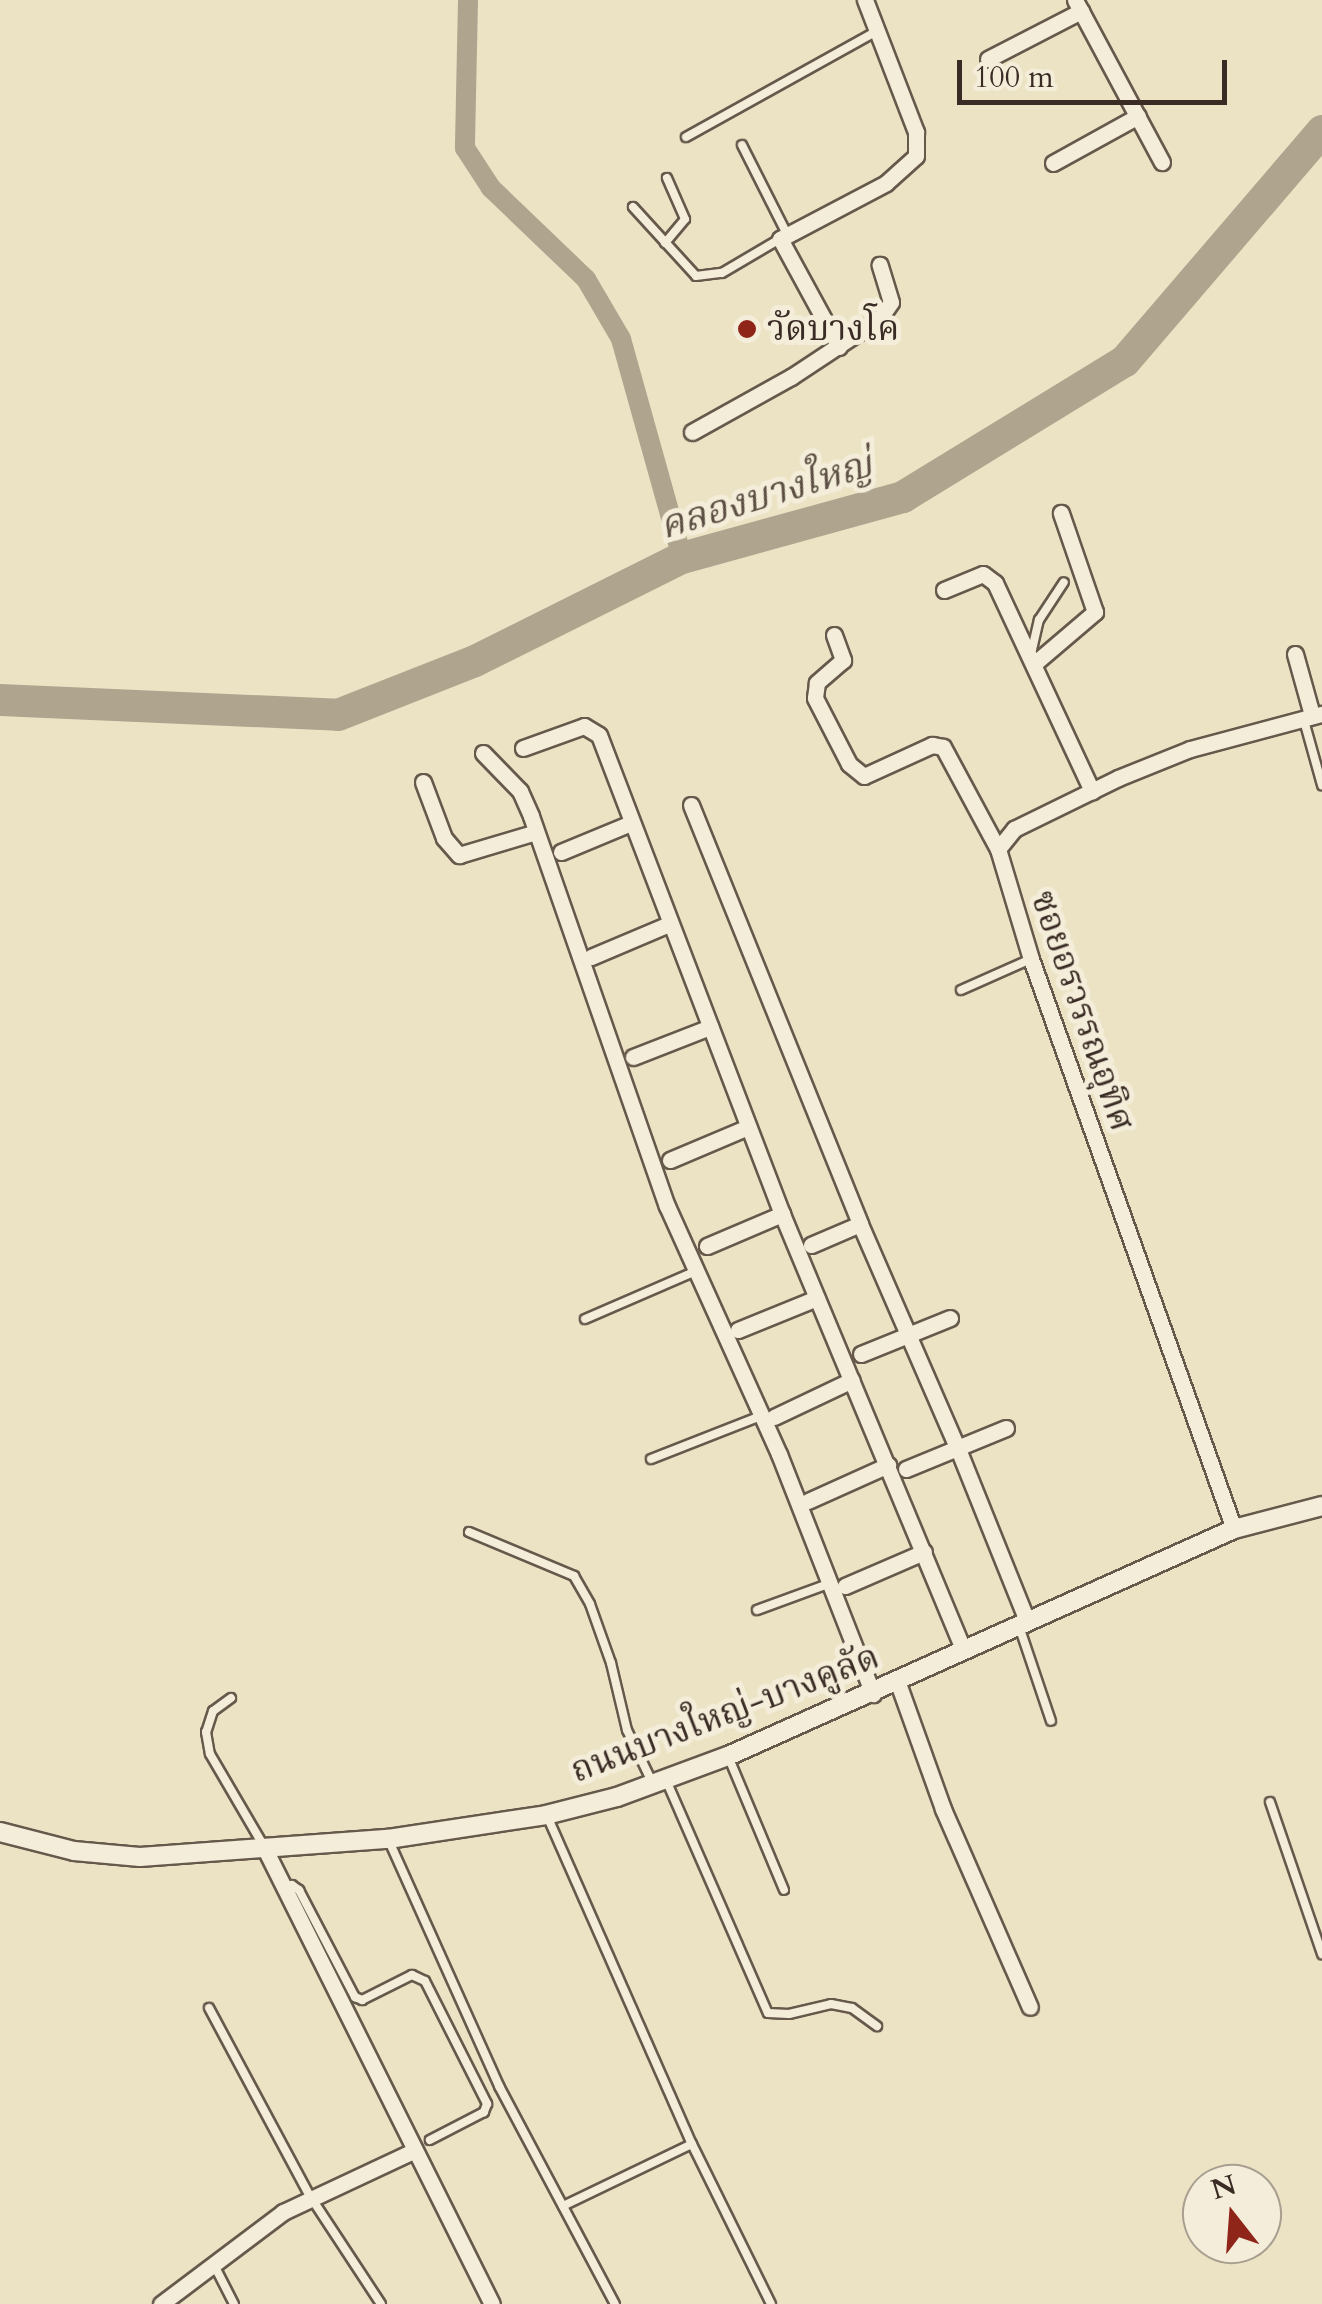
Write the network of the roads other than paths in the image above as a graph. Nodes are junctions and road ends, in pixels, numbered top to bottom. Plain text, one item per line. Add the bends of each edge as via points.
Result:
1 (865, 0) edge
2 (1078, 5) edge
3 (876, 31) junction
4 (988, 59) dead end
5 (1138, 116) junction
6 (686, 137) dead end
7 (742, 145) dead end
8 (1162, 162) dead end
9 (1053, 163) dead end
10 (666, 178) dead end
11 (633, 208) dead end
12 (784, 237) junction
13 (664, 243) junction
14 (880, 265) dead end
15 (839, 347) junction
16 (692, 432) dead end
17 (1061, 513) dead end
18 (1064, 582) dead end
19 (944, 590) dead end
20 (834, 635) dead end
21 (1295, 654) dead end
22 (1033, 659) junction
23 (1312, 715) edge
24 (523, 748) dead end
25 (483, 752) dead end
26 (423, 782) dead end
27 (1322, 786) edge
28 (1092, 791) junction
29 (692, 805) dead end
30 (631, 823) junction
31 (536, 832) junction
32 (998, 848) junction
33 (561, 852) dead end
34 (669, 924) junction
35 (591, 957) dead end
36 (1031, 959) junction
37 (961, 990) dead end
38 (710, 1027) junction
39 (633, 1057) dead end
40 (748, 1127) junction
41 (670, 1160) dead end
42 (782, 1214) junction
43 (860, 1224) junction
44 (811, 1245) dead end
45 (707, 1246) dead end
46 (697, 1271) junction
47 (816, 1298) junction
48 (585, 1318) dead end
49 (950, 1318) dead end
50 (738, 1330) dead end
51 (909, 1335) junction
52 (861, 1354) dead end
53 (852, 1380) junction
54 (767, 1416) junction
55 (1006, 1428) dead end
56 (958, 1448) junction
57 (651, 1459) dead end
58 (888, 1465) junction
59 (906, 1469) dead end
60 (808, 1501) dead end
61 (1322, 1506) edge
62 (1234, 1529) junction
63 (469, 1532) dead end
64 (924, 1552) junction
65 (836, 1585) junction
66 (757, 1610) dead end
67 (1023, 1623) junction
68 (964, 1651) junction
69 (898, 1683) junction
70 (874, 1694) junction
71 (231, 1698) dead end
72 (1051, 1720) dead end
73 (728, 1756) junction
74 (659, 1782) junction
75 (1270, 1802) dead end
76 (546, 1815) junction
77 (0, 1832) edge
78 (388, 1839) junction
79 (265, 1849) junction
80 (282, 1886) junction
81 (784, 1890) dead end
82 (1322, 1954) edge
83 (1030, 2007) dead end
84 (209, 2008) dead end
85 (877, 2026) dead end
86 (430, 2140) dead end
87 (692, 2144) junction
88 (412, 2151) junction
89 (310, 2196) junction
90 (563, 2206) junction
91 (212, 2263) junction
92 (161, 2304) edge
93 (234, 2304) edge
94 (381, 2304) edge
95 (492, 2304) edge
96 (615, 2304) edge
97 (771, 2304) edge

1 - 3 street
2 - 4 street
2 - 5 street
3 - 6 lane
3 - 12 street via 916,132 916,156 886,183
5 - 8 street
5 - 9 street
7 - 12 lane
10 - 13 lane via 685,219
11 - 13 lane
12 - 13 lane via 706,278
12 - 15 street
14 - 15 street via 891,292 888,310
15 - 16 street
17 - 22 street via 1096,612
18 - 22 lane via 1039,620
19 - 22 street via 988,576
20 - 32 street, ซอยอรวรรณอุทิศ via 843,660 817,683 814,698 849,764 864,776 932,745 943,747
21 - 23 street
22 - 28 street
23 - 27 lane
23 - 28 street via 1190,749
24 - 30 street via 595,728
25 - 31 street via 520,791
26 - 31 street via 444,838 459,855
28 - 32 street via 1014,829
29 - 43 street
30 - 33 street
30 - 34 street
31 - 46 street via 666,1206
32 - 36 street, ซอยอรวรรณอุทิศ
34 - 35 street
34 - 38 street
36 - 37 lane
36 - 62 street, ซอยอรวรรณอุทิศ
38 - 39 street
38 - 40 street
40 - 41 street
40 - 42 street
42 - 45 street
42 - 47 street
43 - 44 street
43 - 51 street
46 - 48 lane
46 - 54 street
47 - 50 street
47 - 53 street
49 - 51 street
51 - 52 street
51 - 56 street
53 - 54 street
53 - 58 street
54 - 57 lane
54 - 65 street
55 - 56 street
56 - 59 street
56 - 67 street
58 - 60 street
58 - 64 street
61 - 62 street, ถนนบางใหญ่-บางคูลัด
62 - 67 street, ถนนบางใหญ่-บางคูลัด
63 - 74 lane via 574,1576 612,1663 627,1730
64 - 65 street
64 - 68 street
65 - 66 lane
65 - 70 street
67 - 68 street, ถนนบางใหญ่-บางคูลัด
67 - 72 lane
68 - 69 street, ถนนบางใหญ่-บางคูลัด
69 - 70 street, ถนนบางใหญ่-บางคูลัด
69 - 83 street via 943,1809
70 - 73 street, ถนนบางใหญ่-บางคูลัด
71 - 79 lane via 213,1711 206,1732 210,1754
73 - 74 street, ถนนบางใหญ่-บางคูลัด
73 - 81 lane
74 - 76 street, ถนนบางใหญ่-บางคูลัด
74 - 85 lane via 768,2013 831,2004 852,2008
75 - 82 lane
76 - 78 street, ถนนบางใหญ่-บางคูลัด
76 - 87 lane
77 - 79 street, ถนนบางใหญ่-บางคูลัด via 74,1851 140,1858
78 - 79 street, ถนนบางใหญ่-บางคูลัด
78 - 90 lane via 499,2086
79 - 80 street
80 - 86 lane via 299,1890 355,1998 412,1975 425,1981 487,2104 484,2112
80 - 88 street
84 - 89 lane
87 - 90 lane
87 - 97 lane
88 - 89 street
88 - 95 street
89 - 91 street
89 - 94 lane
90 - 96 lane
91 - 92 street
91 - 93 lane

